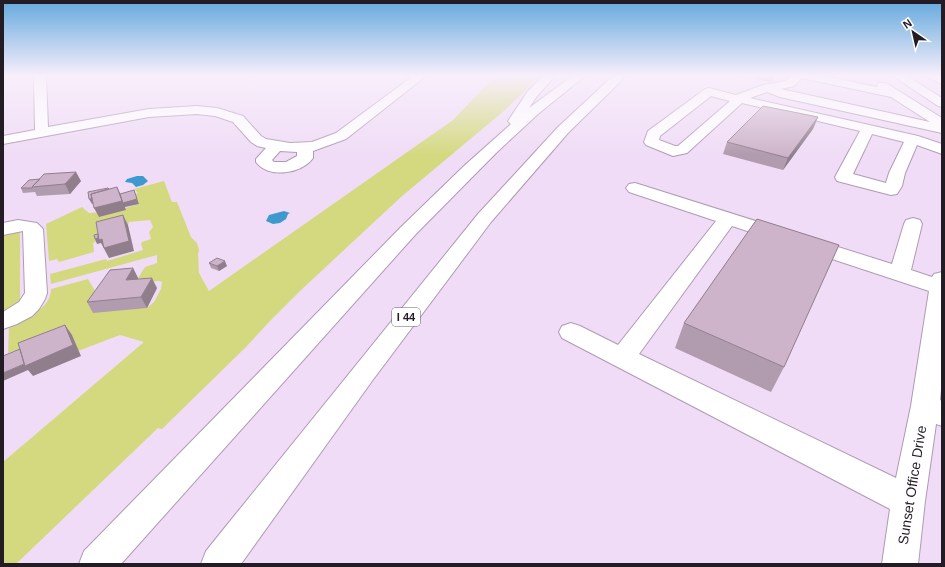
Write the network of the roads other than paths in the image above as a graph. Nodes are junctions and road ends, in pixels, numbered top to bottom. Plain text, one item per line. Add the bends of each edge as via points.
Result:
1 (41, 102) edge
2 (385, 102) edge
3 (527, 102) edge
4 (547, 102) edge
5 (591, 102) edge
6 (695, 102) edge
7 (735, 102) edge
8 (749, 102) edge
9 (823, 102) edge
10 (891, 102) edge
11 (908, 102) edge
12 (918, 109) junction
13 (942, 123) edge
14 (41, 128) dead end
15 (868, 129) junction
16 (942, 129) edge
17 (505, 137) junction
18 (913, 139) junction
19 (3, 140) edge
20 (942, 149) edge
21 (635, 188) dead end
22 (728, 218) junction
23 (913, 224) dead end
24 (3, 229) edge
25 (900, 273) junction
26 (941, 283) edge
27 (3, 321) edge
28 (571, 332) dead end
29 (938, 345) edge
30 (622, 358) junction
31 (933, 410) edge
32 (908, 501) junction
33 (97, 564) edge
34 (219, 564) edge
35 (900, 564) edge

1 - 14 main road
2 - 19 main road via 340,136 323,144 305,147 305,158 290,166 276,167 266,164 264,159 275,147 256,139 242,122 233,116 197,110 144,114
3 - 17 main road
4 - 17 main road
5 - 34 main road, I 44 via 529,166 453,256
6 - 7 main road via 653,134 651,142 673,151 682,150
8 - 15 main road
9 - 16 main road
10 - 12 main road
11 - 12 main road
12 - 13 main road
15 - 18 main road
15 - 18 main road via 843,177 891,190
17 - 33 main road via 455,184 352,290
18 - 20 main road
21 - 22 main road
22 - 25 main road
22 - 30 main road
23 - 25 main road
24 - 27 main road via 24,225 33,229 36,293 34,300 26,309
25 - 26 main road
26 - 29 main road, Sunset Office Drive
28 - 30 main road
29 - 31 main road, Sunset Office Drive
30 - 32 main road
31 - 32 main road, Sunset Office Drive
32 - 35 main road, Sunset Office Drive

